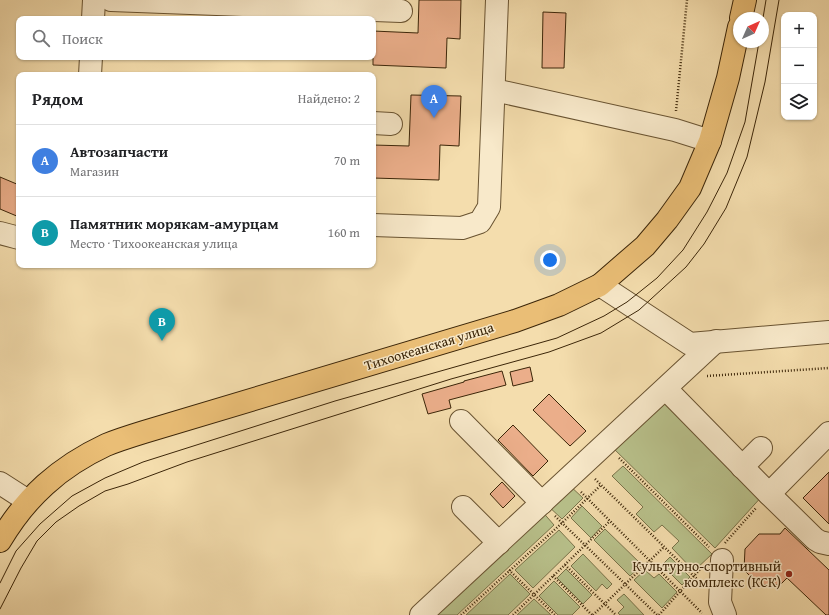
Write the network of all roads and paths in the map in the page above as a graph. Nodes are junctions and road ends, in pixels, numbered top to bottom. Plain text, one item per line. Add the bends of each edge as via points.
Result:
1 (94, 0) edge
2 (111, 0) edge
3 (497, 0) edge
4 (687, 0) edge
5 (745, 0) edge
6 (401, 11) dead end
7 (742, 12) edge
8 (93, 16) edge
9 (734, 48) edge
10 (91, 60) edge
11 (90, 72) edge
12 (494, 90) junction
13 (674, 130) junction
14 (710, 141) junction
15 (376, 225) edge
16 (0, 233) edge
17 (16, 237) edge
18 (600, 285) junction
19 (829, 332) edge
20 (716, 341) junction
21 (829, 368) edge
22 (672, 383) junction
23 (461, 421) dead end
24 (829, 433) edge
25 (606, 444) junction
26 (761, 448) dead end
27 (742, 467) junction
28 (575, 473) junction
29 (0, 483) edge
30 (601, 485) junction
31 (769, 494) junction
32 (587, 498) junction
33 (28, 501) junction
34 (542, 503) junction
35 (463, 507) dead end
36 (610, 521) junction
37 (562, 523) junction
38 (0, 541) edge
39 (499, 543) junction
40 (829, 544) edge
41 (585, 545) junction
42 (664, 547) junction
43 (650, 560) junction
44 (722, 560) joint
45 (565, 565) junction
46 (510, 570) junction
47 (553, 576) junction
48 (626, 585) junction
49 (534, 595) junction
50 (605, 604) junction
51 (717, 611) edge
52 (421, 615) edge
53 (461, 615) edge
54 (513, 615) edge
55 (555, 615) edge
56 (592, 615) edge
57 (616, 615) edge
58 (657, 615) edge

1 - 8 street
2 - 6 street
3 - 12 street
4 - 13 path
5 - 7 main road
9 - 14 main road, Тихоокеанская улица
10 - 11 street
12 - 13 street
12 - 15 street via 489,208 480,222 462,228
13 - 14 street
14 - 18 main road, Тихоокеанская улица via 690,188 668,220 646,246
16 - 17 street
18 - 20 street via 690,344
18 - 33 main road, Тихоокеанская улица via 559,305 514,321 107,445 73,462
19 - 20 street
20 - 22 street
21 - 22 path
22 - 25 street
22 - 27 street
23 - 34 street
24 - 31 street
25 - 28 street
25 - 44 path
26 - 27 street
27 - 31 street
28 - 30 path
28 - 32 path
28 - 34 street
29 - 33 street
30 - 32 path
30 - 42 path
31 - 40 street via 815,539
32 - 36 path
32 - 37 path
33 - 38 main road, Тихоокеанская улица
34 - 37 path
34 - 39 street
35 - 39 street
36 - 41 path
36 - 43 path
37 - 41 path
37 - 46 path
39 - 52 street
41 - 45 path
41 - 48 path
42 - 43 path
42 - 51 path
43 - 48 path
43 - 51 path
44 - 51 street
45 - 47 path
45 - 50 path
46 - 49 path
46 - 53 path
47 - 49 path
47 - 56 path
48 - 50 path
48 - 58 path
49 - 54 path
49 - 55 path
50 - 56 path
50 - 57 path

